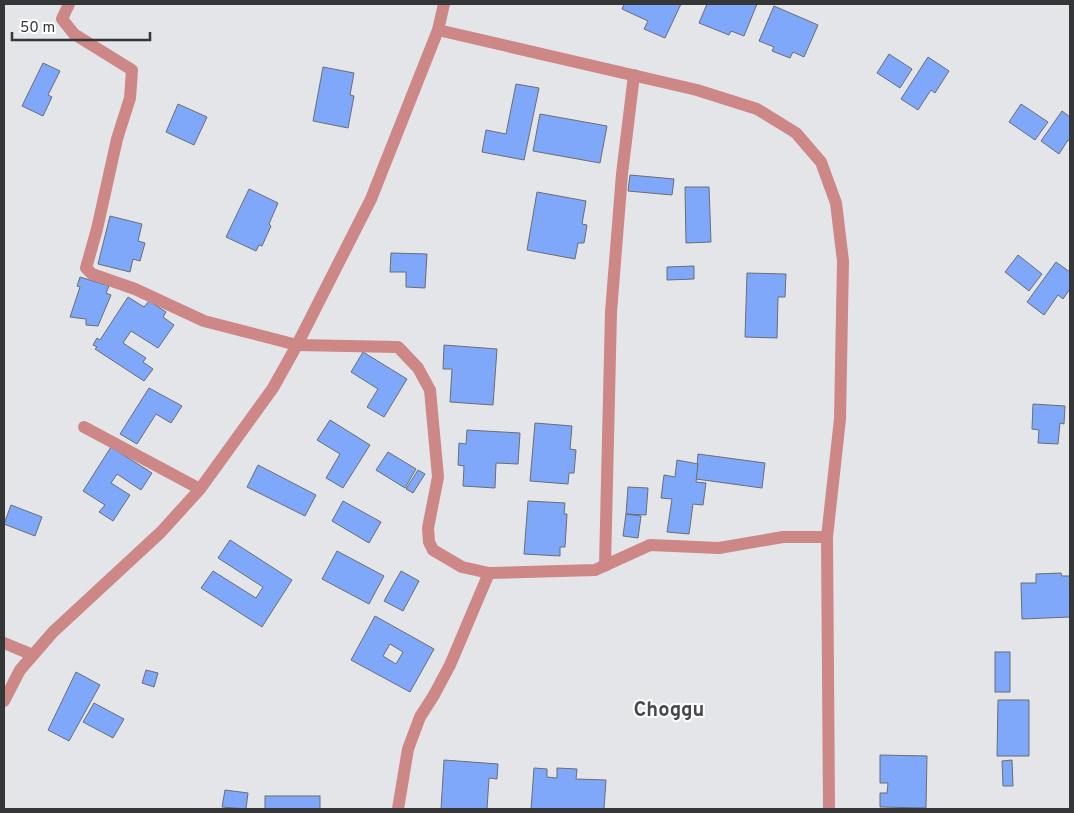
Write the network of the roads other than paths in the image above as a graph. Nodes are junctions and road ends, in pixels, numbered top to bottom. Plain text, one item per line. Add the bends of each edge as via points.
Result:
1 (69, 4) edge
2 (444, 4) edge
3 (438, 30) junction
4 (634, 75) junction
5 (298, 345) junction
6 (84, 426) dead end
7 (200, 489) junction
8 (827, 537) junction
9 (605, 566) junction
10 (489, 573) junction
11 (4, 643) edge
12 (33, 654) junction
13 (4, 701) edge
14 (398, 809) edge
15 (829, 809) edge

1 - 5 street via 62,19 74,34 132,70 130,98 86,268 92,274 135,289 204,321
2 - 3 street
3 - 4 street
3 - 5 street via 371,199
4 - 8 street via 757,109 796,134 821,162 836,203 843,260 840,419
4 - 9 street via 611,312
5 - 7 street via 273,388
5 - 10 street via 398,346 418,368 430,390 437,458 438,476 428,528 429,542 439,554 462,567
6 - 7 street
7 - 12 street via 161,532
8 - 9 street via 783,537 719,548 650,545
8 - 15 street
9 - 10 street via 595,570
10 - 14 street via 450,665 420,717 408,748
11 - 12 street
12 - 13 street via 20,670

